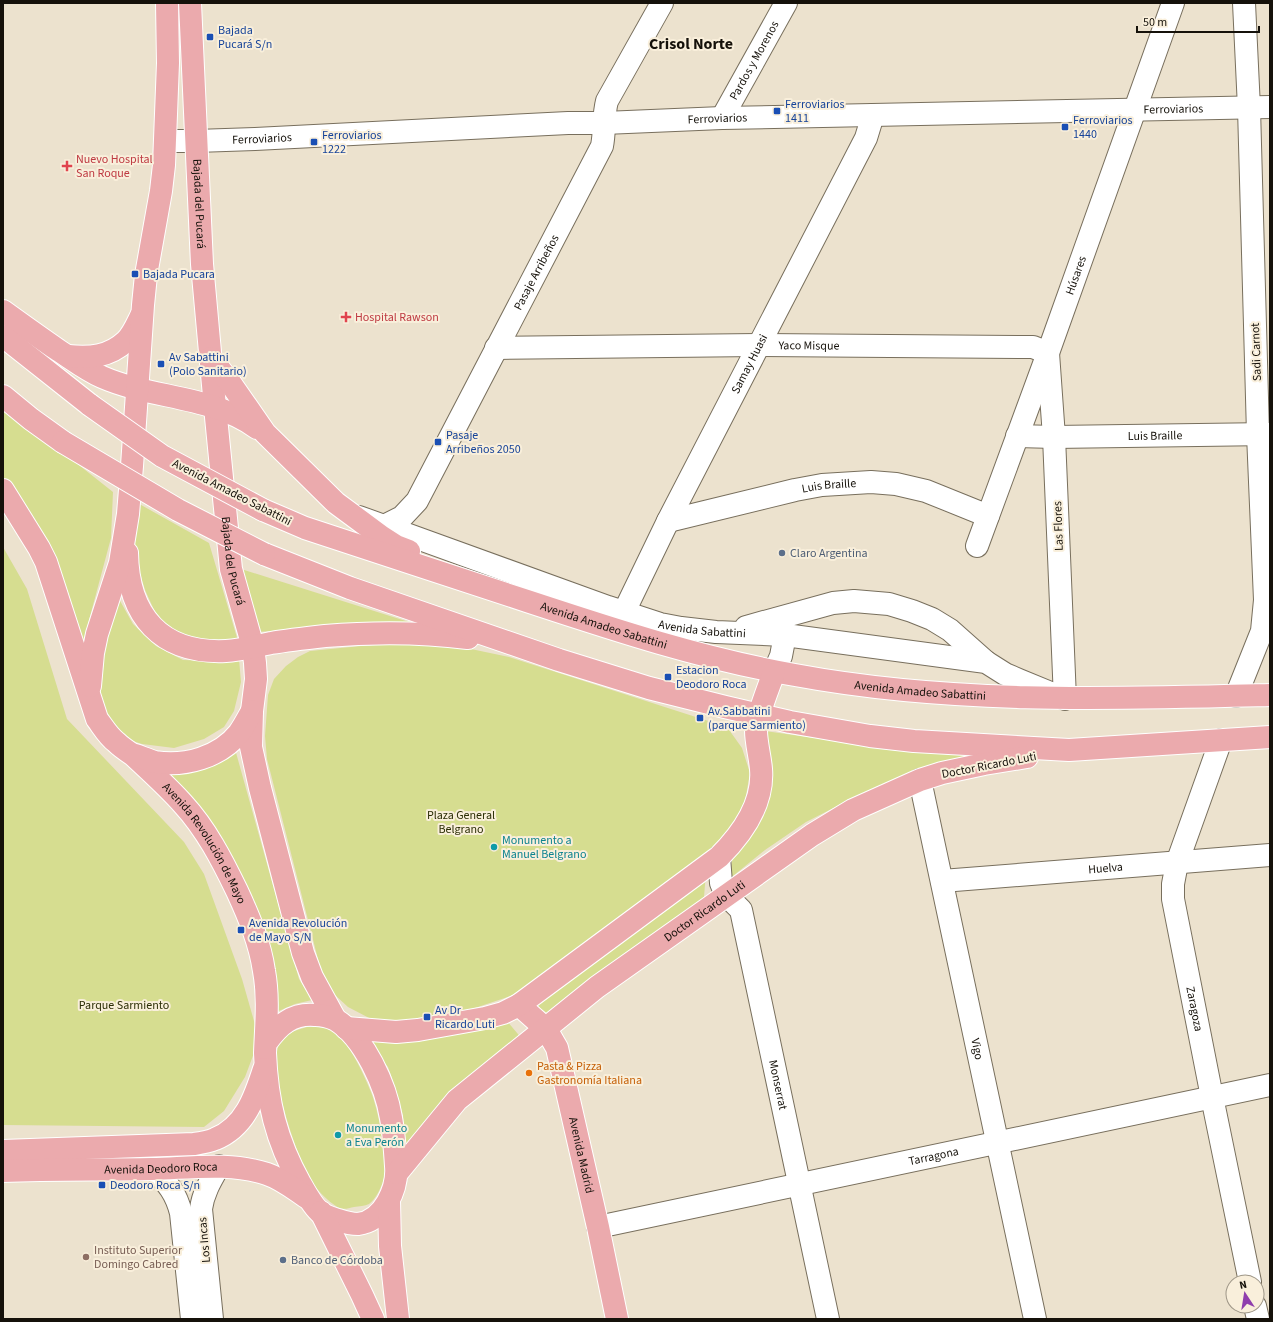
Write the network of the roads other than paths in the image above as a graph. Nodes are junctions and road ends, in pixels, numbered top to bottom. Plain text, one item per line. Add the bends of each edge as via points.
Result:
1 (167, 3) edge
2 (190, 3) edge
3 (662, 3) edge
4 (786, 3) edge
5 (1173, 3) edge
6 (1244, 3) edge
7 (1259, 107) edge
8 (1134, 111) junction
9 (873, 115) junction
10 (722, 118) junction
11 (604, 123) junction
12 (166, 141) junction
13 (196, 141) junction
14 (3, 311) edge
15 (142, 313) junction
16 (3, 336) edge
17 (758, 345) junction
18 (496, 348) junction
19 (1048, 353) junction
20 (67, 356) junction
21 (210, 358) junction
22 (137, 388) junction
23 (3, 396) edge
24 (214, 407) junction
25 (265, 433) junction
26 (1264, 434) edge
27 (1017, 436) junction
28 (1054, 437) junction
29 (3, 490) edge
30 (348, 513) junction
31 (128, 514) junction
32 (988, 516) junction
33 (668, 521) junction
34 (384, 526) junction
35 (977, 546) dead end
36 (567, 608) junction
37 (616, 610) junction
38 (730, 632) junction
39 (627, 634) junction
40 (785, 635) junction
41 (253, 647) junction
42 (526, 648) junction
43 (986, 662) junction
44 (774, 672) junction
45 (89, 695) junction
46 (1270, 695) edge
47 (1236, 696) junction
48 (1064, 699) junction
49 (252, 711) junction
50 (760, 716) junction
51 (1270, 737) edge
52 (1221, 740) junction
53 (1069, 750) junction
54 (132, 754) junction
55 (920, 780) junction
56 (1270, 856) edge
57 (719, 857) junction
58 (1177, 863) junction
59 (942, 881) junction
60 (726, 895) junction
61 (519, 1005) junction
62 (341, 1024) junction
63 (546, 1029) junction
64 (266, 1053) junction
65 (1270, 1085) edge
66 (1212, 1097) junction
67 (998, 1142) junction
68 (3, 1151) edge
69 (219, 1166) junction
70 (154, 1169) junction
71 (3, 1170) edge
72 (397, 1173) junction
73 (799, 1184) junction
74 (389, 1201) junction
75 (316, 1206) junction
76 (598, 1227) junction
77 (1248, 1274) edge
78 (192, 1319) edge
79 (212, 1319) edge
80 (373, 1319) edge
81 (398, 1319) edge
82 (617, 1319) edge
83 (828, 1319) edge
84 (1035, 1319) edge

1 - 12 main road
2 - 13 main road, Bajada del Pucará
3 - 11 street, Pasaje Arribeños via 607,101
4 - 10 street, Pardos y Morenos
5 - 8 street, Húsares
6 - 7 street, Sadi Carnot
7 - 8 street, Ferroviarios
7 - 26 street, Sadi Carnot
8 - 9 street, Ferroviarios
8 - 19 street, Húsares
9 - 10 street, Ferroviarios
9 - 17 street, Samay Huasi via 866,138
10 - 11 street, Ferroviarios
11 - 13 street, Ferroviarios
11 - 18 street, Pasaje Arribeños via 602,146
12 - 13 street, Ferroviarios
12 - 15 main road
13 - 21 main road, Bajada del Pucará
14 - 20 main road
15 - 20 main road via 126,340 102,356
15 - 22 main road
16 - 39 main road, Avenida Amadeo Sabattini, bridge via 90,405 162,456 263,510 305,528
17 - 18 street, Yaco Misque
17 - 19 street, Yaco Misque via 1033,347
17 - 33 street, Samay Huasi
18 - 34 street, Pasaje Arribeños via 417,501 402,517
19 - 27 street, Húsares
19 - 28 street, Las Flores
20 - 22 main road via 102,377
21 - 24 main road, Bajada del Pucará
21 - 25 main road
22 - 24 main road
22 - 31 main road
23 - 42 main road, bridge via 63,442 178,510 264,554 350,588
24 - 25 main road via 247,420
24 - 41 main road, Bajada del Pucará via 231,569
25 - 30 main road
26 - 28 street, Luis Braille
26 - 47 street, Sadi Carnot via 1264,616 1262,631
27 - 28 street, Luis Braille
27 - 32 street, Húsares
28 - 48 street, Las Flores
29 - 45 main road, Avenida Revolución de Mayo via 46,562
30 - 34 street, Avenida Sabattini
30 - 36 main road via 396,546
31 - 41 main road via 127,563 133,595 140,612 152,627 167,639 197,649 226,651
31 - 45 main road via 120,563 94,646
32 - 33 street, Luis Braille via 926,491 896,484 871,482 822,485 795,490
32 - 35 street, Húsares
33 - 37 street, Samay Huasi
34 - 37 street, Avenida Sabattini
36 - 37 street
36 - 39 main road
37 - 38 street, Avenida Sabattini via 660,624
38 - 40 street, Avenida Sabattini
38 - 43 street via 833,603 854,601 889,604 912,611 950,630
39 - 44 main road, Avenida Amadeo Sabattini
40 - 43 street, Avenida Sabattini
40 - 44 street
41 - 42 main road via 281,641 340,635 416,633 446,635
41 - 49 main road, Bajada del Pucará via 256,679
42 - 50 main road via 649,688
43 - 48 street, Avenida Sabattini via 1005,674
44 - 48 main road, Avenida Amadeo Sabattini via 908,691
44 - 50 main road
45 - 54 main road, Avenida Revolución de Mayo via 97,719 104,730
46 - 47 main road, Avenida Amadeo Sabattini
47 - 48 main road, Avenida Amadeo Sabattini
49 - 54 main road via 233,740 207,757 184,763 167,763 154,762
49 - 62 main road via 251,747 255,768 303,953 312,978
50 - 53 main road via 870,736 914,741
50 - 57 main road via 756,729 761,770 757,801 743,829
51 - 52 main road
52 - 53 main road
52 - 58 street, Zaragoza
53 - 55 main road, Doctor Ricardo Luti via 984,764
54 - 64 main road, Avenida Revolución de Mayo via 184,804 197,821 225,865 248,915 257,938 264,971 267,994
55 - 59 street, Vigo
55 - 60 main road, Doctor Ricardo Luti via 853,810 818,831
56 - 58 street, Huelva
57 - 60 street, Monserrat via 721,883
57 - 61 main road
58 - 59 street, Huelva
58 - 66 street, Zaragoza via 1172,884 1173,899
59 - 67 street, Vigo
60 - 63 main road, Doctor Ricardo Luti via 597,987
60 - 73 street, Monserrat via 740,910
61 - 62 main road via 485,1018 418,1030 396,1032
61 - 63 main road, Avenida Madrid
62 - 64 main road via 318,1015 297,1016 275,1030
62 - 72 main road via 364,1050 386,1095
63 - 72 main road, Doctor Ricardo Luti via 457,1100
63 - 76 main road, Avenida Madrid via 557,1048
64 - 68 main road, Avenida Deodoro Roca via 256,1093 247,1112 233,1129 215,1139 194,1144
64 - 75 main road via 270,1099 280,1141 294,1171
65 - 66 street, Tarragona
66 - 67 street, Tarragona
66 - 77 street, Zaragoza
67 - 73 street, Tarragona
67 - 84 street, Vigo
69 - 70 main road, Avenida Deodoro Roca
69 - 75 main road, Avenida Deodoro Roca via 267,1174 284,1182
69 - 79 street, Los Incas via 202,1199 201,1209
70 - 71 main road, Avenida Deodoro Roca
70 - 78 street, Los Incas via 177,1198 181,1213
72 - 74 main road
73 - 76 street, Tarragona
73 - 83 street, Monserrat
74 - 75 main road, Avenida Deodoro Roca via 366,1222 358,1224 340,1221
74 - 81 main road via 390,1246
75 - 80 main road
76 - 82 main road, Avenida Madrid

